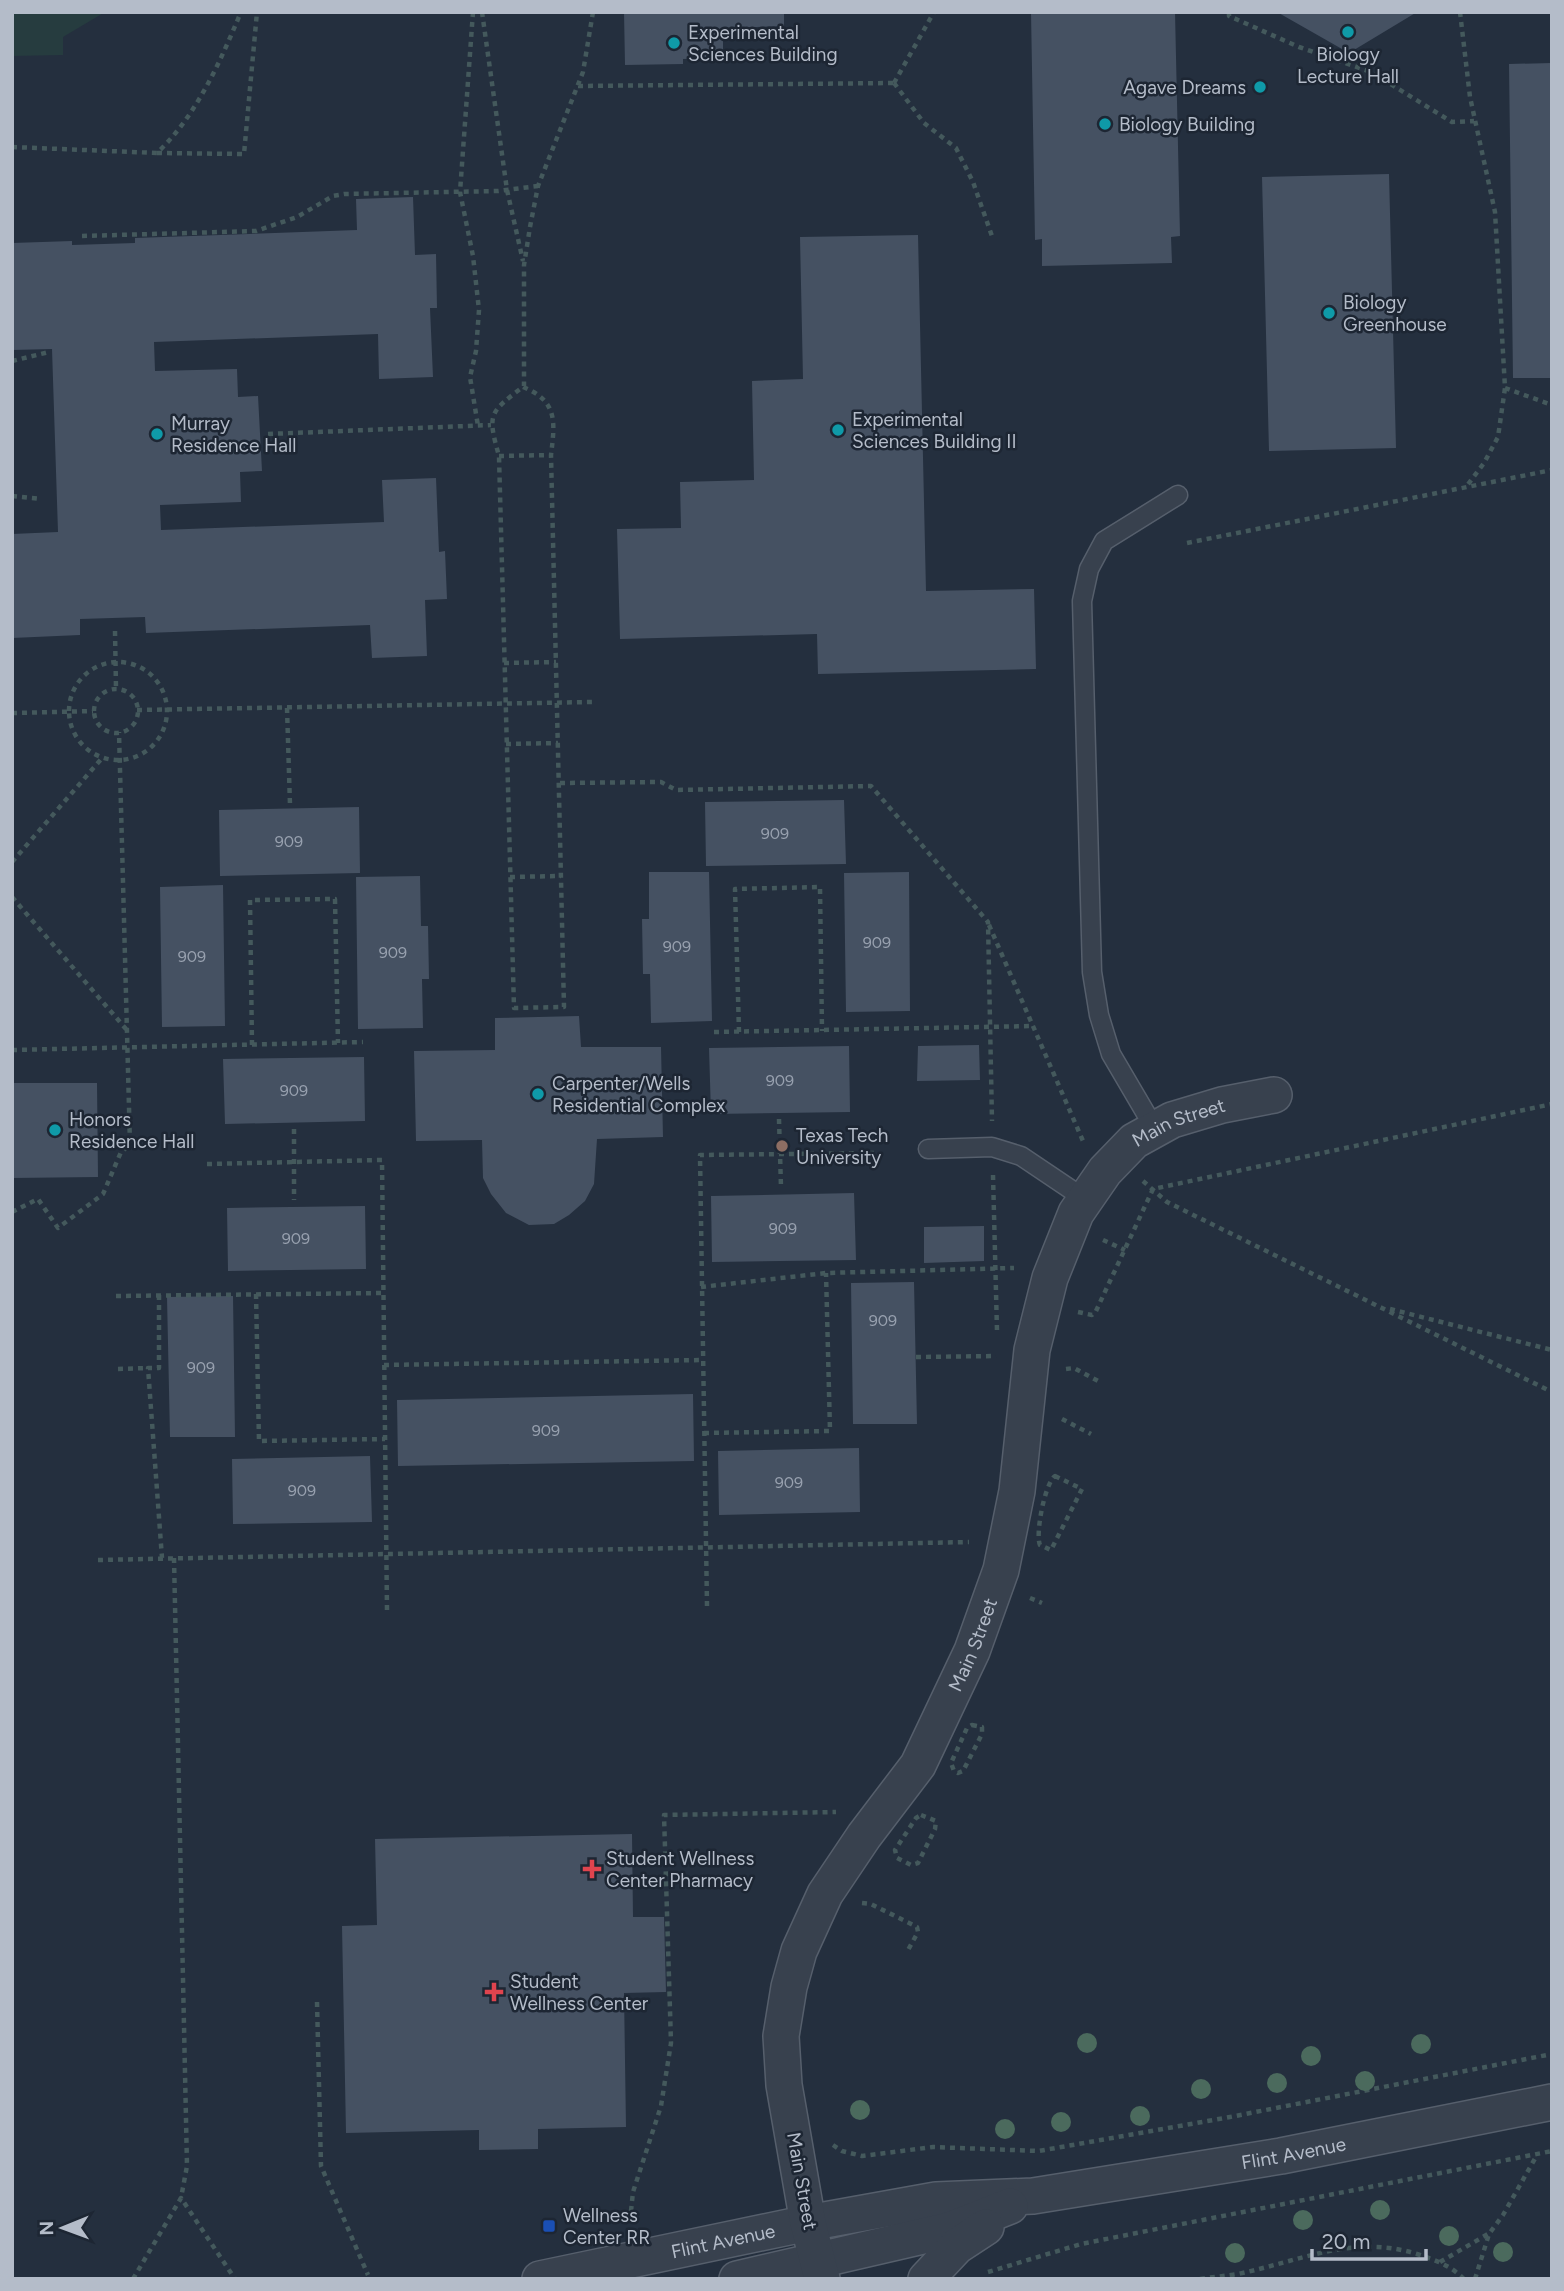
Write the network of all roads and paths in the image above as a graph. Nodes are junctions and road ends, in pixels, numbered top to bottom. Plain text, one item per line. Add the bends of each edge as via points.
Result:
1 (241, 12) edge
2 (257, 12) edge
3 (473, 12) edge
4 (482, 12) edge
5 (593, 12) edge
6 (934, 12) edge
7 (1229, 12) edge
8 (1460, 12) edge
9 (894, 83) junction
10 (578, 86) junction
11 (1474, 121) junction
12 (12, 147) edge
13 (157, 153) junction
14 (538, 186) junction
15 (507, 190) junction
16 (460, 192) junction
17 (82, 236) dead end
18 (993, 239) dead end
19 (524, 265) junction
20 (49, 352) dead end
21 (12, 361) edge
22 (523, 387) junction
23 (1506, 388) junction
24 (1552, 405) edge
25 (491, 425) junction
26 (478, 426) junction
27 (268, 434) dead end
28 (551, 455) junction
29 (499, 456) junction
30 (1552, 470) edge
31 (1466, 487) junction
32 (1178, 495) dead end
33 (12, 496) edge
34 (41, 499) dead end
35 (1187, 543) dead end
36 (115, 631) dead end
37 (556, 662) junction
38 (116, 663) junction
39 (504, 663) junction
40 (116, 689) junction
41 (558, 702) junction
42 (593, 702) dead end
43 (504, 703) junction
44 (287, 708) junction
45 (137, 710) junction
46 (167, 710) junction
47 (93, 711) junction
48 (69, 712) junction
49 (12, 713) edge
50 (119, 732) junction
51 (558, 743) junction
52 (506, 744) junction
53 (103, 757) junction
54 (120, 758) junction
55 (560, 783) junction
56 (290, 806) dead end
57 (12, 862) edge
58 (561, 876) junction
59 (510, 877) junction
60 (12, 897) edge
61 (988, 922) junction
62 (1034, 1026) junction
63 (990, 1027) junction
64 (127, 1030) junction
65 (822, 1031) junction
66 (714, 1032) dead end
67 (739, 1032) junction
68 (363, 1042) dead end
69 (338, 1043) junction
70 (252, 1045) junction
71 (127, 1047) junction
72 (12, 1050) edge
73 (1273, 1095) dead end
74 (1552, 1104) edge
75 (779, 1119) dead end
76 (294, 1129) dead end
77 (1155, 1129) junction
78 (992, 1147) junction
79 (928, 1149) dead end
80 (875, 1153) dead end
81 (780, 1154) junction
82 (1115, 1161) junction
83 (294, 1162) junction
84 (207, 1164) dead end
85 (781, 1187) dead end
86 (1153, 1189) junction
87 (1085, 1199) junction
88 (294, 1200) dead end
89 (12, 1212) edge
90 (1022, 1268) dead end
91 (995, 1269) junction
92 (826, 1273) junction
93 (701, 1287) junction
94 (383, 1293) junction
95 (256, 1294) junction
96 (159, 1295) junction
97 (116, 1296) dead end
98 (1045, 1297) junction
99 (1378, 1306) junction
100 (997, 1336) dead end
101 (1552, 1350) edge
102 (997, 1356) dead end
103 (916, 1357) dead end
104 (702, 1360) junction
105 (384, 1365) junction
106 (148, 1368) junction
107 (118, 1369) dead end
108 (1060, 1375) dead end
109 (1100, 1382) dead end
110 (1552, 1392) edge
111 (1057, 1412) dead end
112 (704, 1433) junction
113 (1091, 1434) dead end
114 (385, 1439) junction
115 (1082, 1489) joint
116 (973, 1542) dead end
117 (706, 1548) junction
118 (386, 1554) junction
119 (162, 1558) junction
120 (174, 1558) junction
121 (99, 1560) dead end
122 (706, 1606) dead end
123 (387, 1611) dead end
124 (846, 1812) dead end
125 (936, 1821) joint
126 (857, 1905) dead end
127 (908, 1950) dead end
128 (317, 2002) dead end
129 (1552, 2054) edge
130 (1552, 2102) edge
131 (795, 2146) junction
132 (1552, 2151) edge
133 (1538, 2154) junction
134 (1033, 2196) junction
135 (181, 2198) junction
136 (631, 2211) dead end
137 (808, 2223) junction
138 (1489, 2234) junction
139 (1440, 2262) junction
140 (820, 2270) edge
141 (982, 2274) dead end
142 (368, 2275) dead end
143 (133, 2279) edge
144 (235, 2279) edge
145 (540, 2279) edge
146 (737, 2279) edge
147 (926, 2279) edge
148 (1200, 2279) edge
149 (1464, 2279) edge
150 (1475, 2279) edge

1 - 13 path via 198,101
2 - 13 path via 244,155
3 - 16 path
4 - 15 path
5 - 10 path
6 - 9 path
7 - 11 path via 1229,16 1299,47 1371,72 1452,122
8 - 11 path
9 - 10 path
9 - 18 path via 924,123 956,148
10 - 14 path
11 - 23 path via 1496,212
12 - 13 path
14 - 15 path
14 - 19 path
15 - 16 path
15 - 19 path
16 - 17 path via 333,196 297,217 256,230
16 - 26 path via 479,310 470,377
19 - 22 path
20 - 21 path
22 - 25 path via 498,407
22 - 28 path via 550,406 554,428
23 - 24 path
23 - 31 path via 1497,437
25 - 26 path
25 - 29 path
26 - 27 path
28 - 29 path
28 - 37 path
29 - 39 path
30 - 31 path
31 - 35 path
32 - 77 lane via 1104,541 1089,569 1082,601 1092,972 1111,1054
33 - 34 path
36 - 38 path
37 - 39 path
37 - 41 path
38 - 40 path
38 - 46 path via 131,664 150,674 164,694
38 - 48 path via 87,672 74,689
39 - 43 path
40 - 45 path via 129,693
40 - 47 path via 103,693
41 - 42 path
41 - 43 path
41 - 51 path
43 - 44 path
43 - 52 path
44 - 46 path
44 - 56 path
45 - 46 path
45 - 50 path via 131,727
46 - 54 path via 157,742 139,755
47 - 48 path
47 - 50 path via 98,724
48 - 49 path
48 - 53 path via 77,739
50 - 54 path
51 - 52 path
51 - 55 path
52 - 59 path
53 - 54 path
53 - 57 path
54 - 64 path
55 - 58 path
55 - 61 path via 661,782 676,790 871,786
58 - 59 path
58 - 59 path via 564,1007 514,1008
60 - 64 path
61 - 62 path
61 - 63 path
62 - 63 path
62 - 82 path via 1082,1140
63 - 65 path
63 - 78 path
64 - 71 path
65 - 67 path
65 - 67 path via 820,887 736,889
66 - 67 path
68 - 69 path
69 - 70 path
69 - 70 path via 335,899 250,900
70 - 71 path
71 - 72 path
71 - 89 path via 130,1145 121,1152 103,1195 58,1228 38,1199
73 - 77 street, Main Street via 1222,1105
74 - 86 path
75 - 81 path
76 - 83 path
77 - 82 street, Main Street via 1134,1141
78 - 79 lane
78 - 87 lane via 1021,1156
78 - 91 path
80 - 81 path
81 - 85 path
81 - 93 path via 700,1155
82 - 86 path
82 - 87 street, Main Street
83 - 84 path
83 - 88 path
83 - 94 path via 382,1160
86 - 98 path via 1092,1315
86 - 99 path via 1167,1202
87 - 98 street, Main Street
90 - 91 path
91 - 92 path
91 - 100 path
92 - 93 path
92 - 112 path via 830,1431
93 - 104 path
94 - 95 path
94 - 105 path
95 - 96 path
95 - 114 path via 259,1441
96 - 97 path
96 - 106 path via 159,1367
98 - 131 street, Main Street via 1032,1350 1017,1491 1003,1559 972,1651 918,1765 825,1894 799,1951 781,2036
99 - 101 path
99 - 110 path
102 - 103 path
104 - 105 path
104 - 112 path
105 - 114 path
106 - 107 path
106 - 119 path
108 - 109 path via 1069,1367
111 - 113 path via 1062,1420
112 - 117 path
114 - 118 path
115 - 115 path via 1060,1477 1049,1482 1040,1545 1051,1550
116 - 117 path
117 - 118 path
117 - 122 path
118 - 120 path
118 - 123 path
119 - 120 path
119 - 121 path
120 - 135 path via 187,2166
124 - 136 path via 664,1815 671,2043 661,2106
125 - 125 path via 925,1815 916,1818 895,1850 897,1858 911,1865 918,1863
126 - 127 path via 871,1904 917,1927
128 - 142 path via 321,2166
129 - 131 path via 1039,2151 933,2147 862,2156 823,2139
130 - 134 street, Flint Avenue via 1281,2156
131 - 137 street, Main Street
132 - 133 path
133 - 138 path
133 - 141 path via 1081,2244
134 - 137 street, Flint Avenue via 936,2200
134 - 140 street, Flint Avenue via 949,2230
134 - 147 street via 957,2246
135 - 143 path
135 - 144 path
137 - 140 street, Main Street
137 - 145 street, Flint Avenue
138 - 139 path
138 - 150 path
139 - 148 path via 1377,2246 1325,2251
139 - 149 path
140 - 146 street, Flint Avenue

